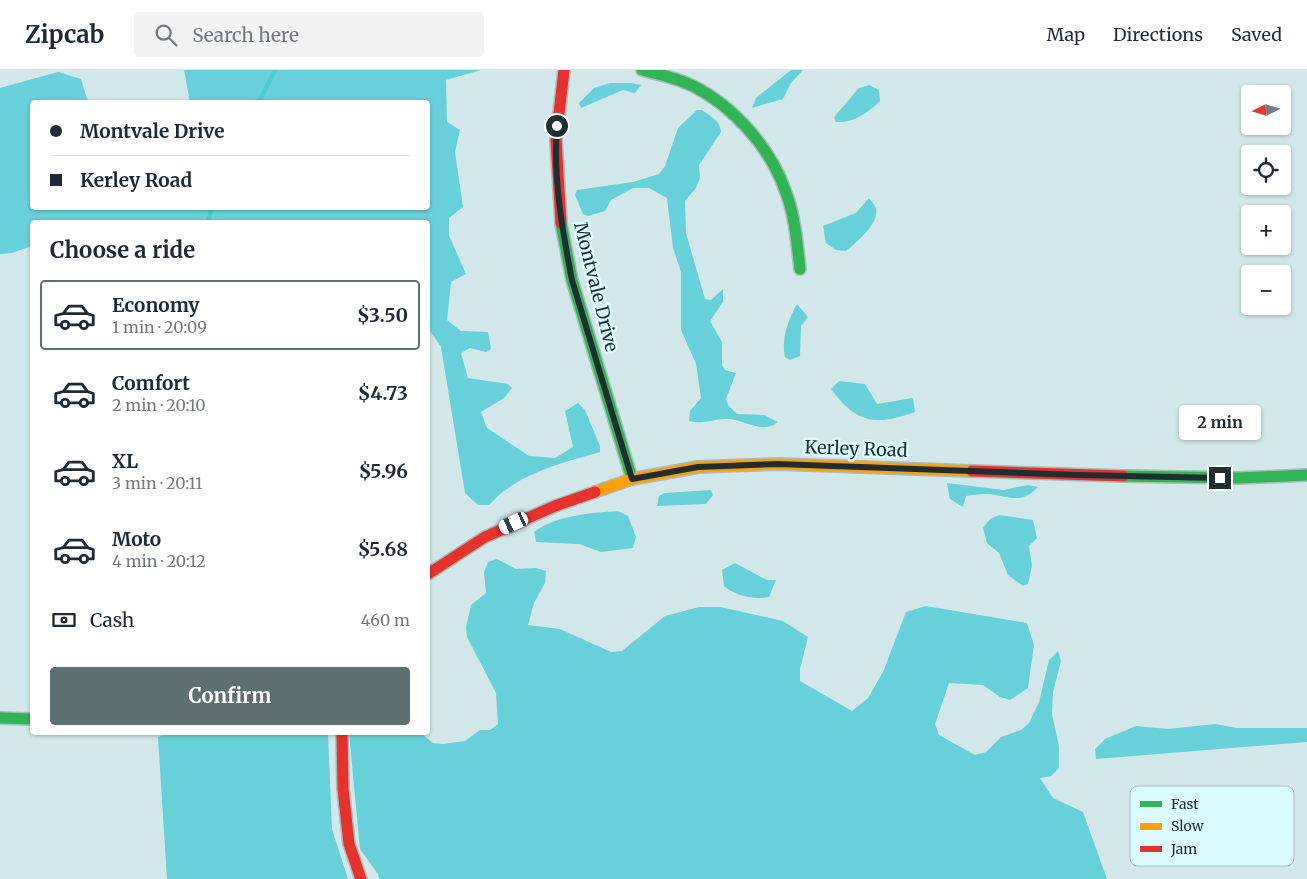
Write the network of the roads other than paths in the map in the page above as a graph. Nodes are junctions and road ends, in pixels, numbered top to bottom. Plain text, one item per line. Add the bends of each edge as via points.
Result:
1 (564, 70) edge
2 (642, 70) edge
3 (800, 269) dead end
4 (1307, 475) edge
5 (632, 479) junction
6 (430, 573) edge
7 (0, 718) edge
8 (30, 719) edge
9 (342, 735) edge
10 (361, 879) edge

1 - 5 street, Montvale Drive via 556,140 562,225 572,280
2 - 3 street via 695,86 738,119 754,137 781,180 794,227
4 - 5 street, Kerley Road via 1144,477 778,464 698,467
5 - 6 street, Kerley Road via 506,527
7 - 8 street
9 - 10 street via 348,844

